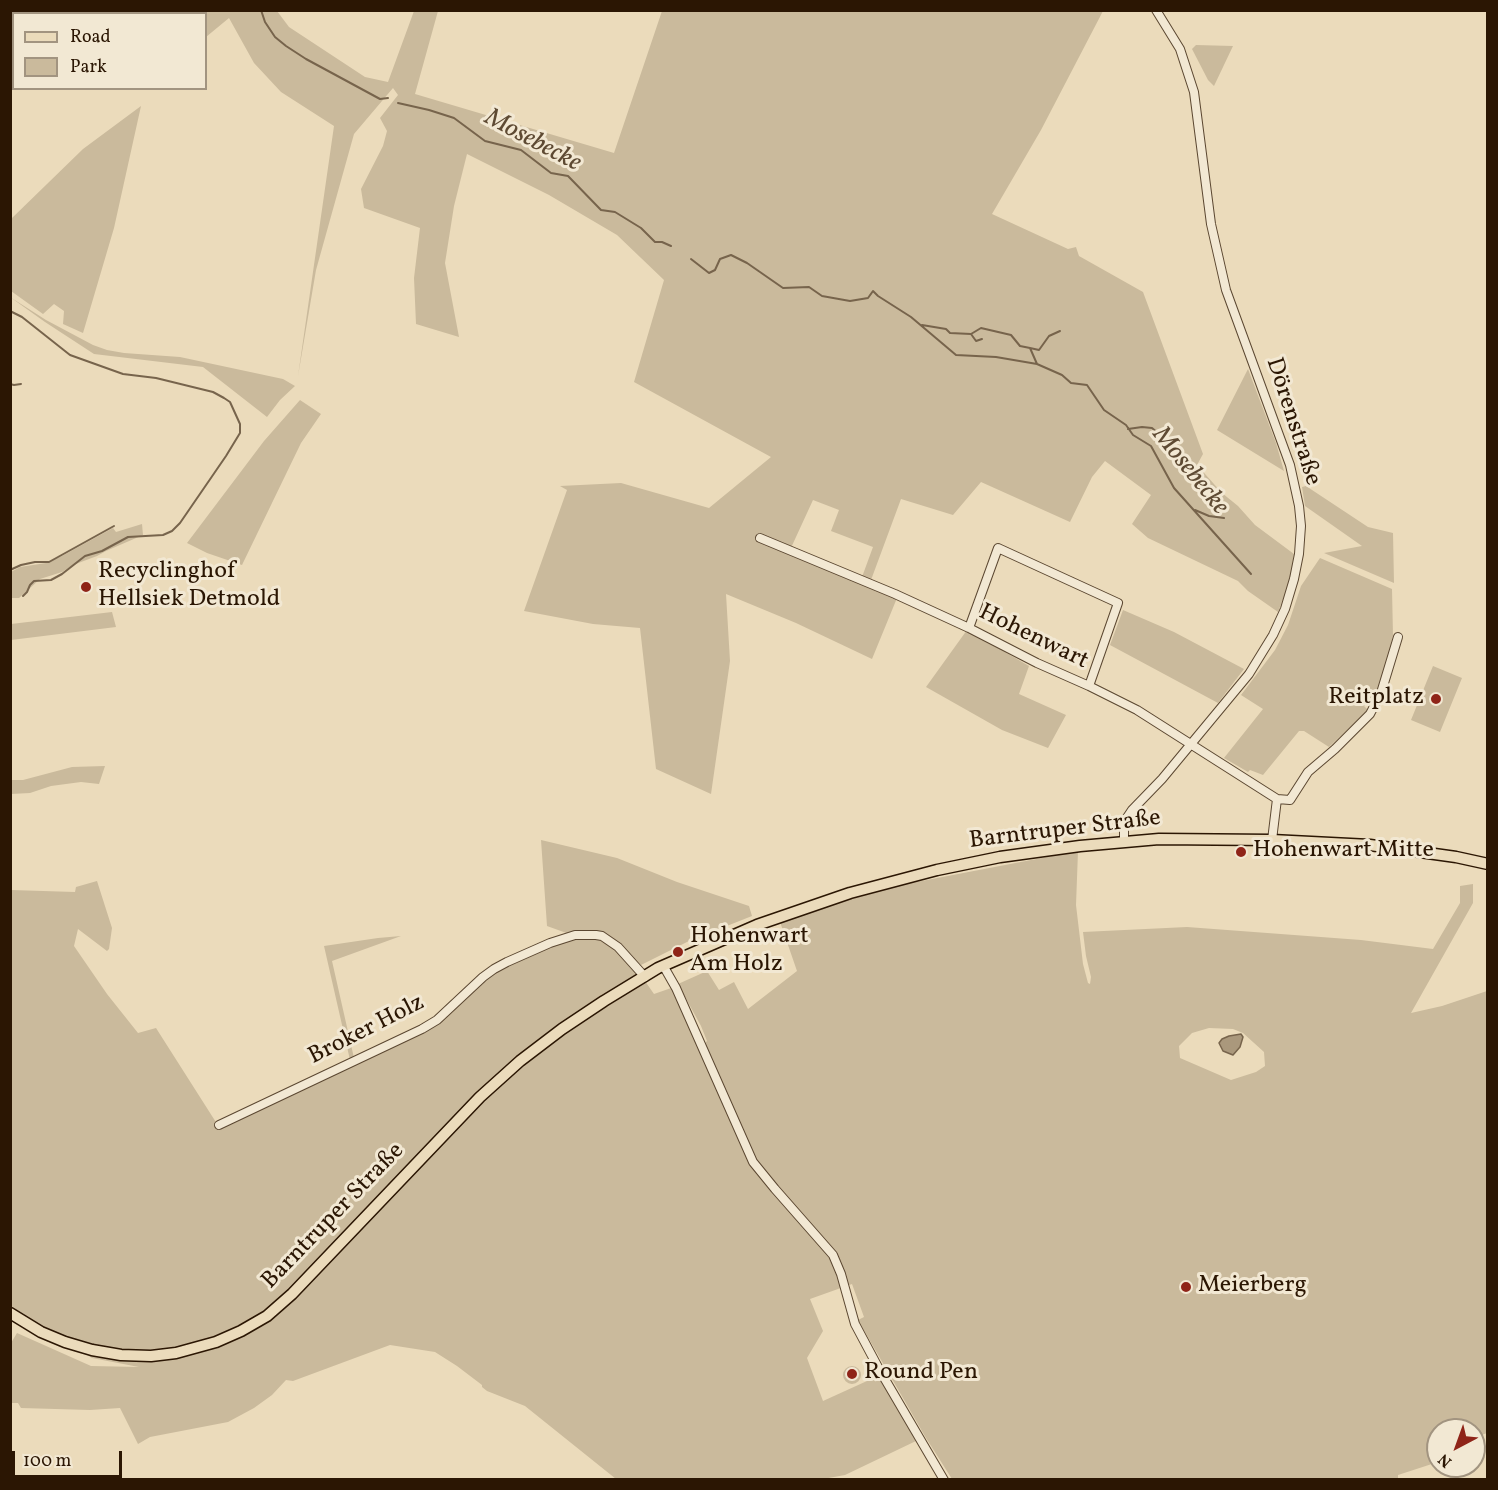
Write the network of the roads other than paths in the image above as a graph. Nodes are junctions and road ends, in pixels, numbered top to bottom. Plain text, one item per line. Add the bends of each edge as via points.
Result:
1 (1156, 10) edge
2 (760, 538) dead end
3 (969, 628) junction
4 (1398, 638) dead end
5 (1089, 686) junction
6 (1191, 745) junction
7 (1277, 799) junction
8 (1272, 840) junction
9 (1124, 842) junction
10 (1488, 864) edge
11 (664, 966) junction
12 (645, 977) junction
13 (219, 1125) dead end
14 (10, 1313) edge
15 (944, 1479) edge

1 - 6 street, Dörenstraße via 1180,49 1194,92 1211,224 1226,290 1290,465 1301,526 1294,579 1273,635 1249,674
2 - 3 street, Hohenwart
3 - 5 street, Hohenwart
3 - 5 street via 998,548 1118,603
4 - 7 street via 1385,684 1370,714 1308,772 1290,800
5 - 6 street, Hohenwart via 1137,710
6 - 7 street, Hohenwart
6 - 9 street, Dörenstraße via 1132,810 1126,819
7 - 8 street
8 - 9 main road, Barntruper Straße
8 - 10 main road, Barntruper Straße via 1370,845
9 - 11 main road, Barntruper Straße via 1000,858 885,883 779,917
11 - 12 main road, Barntruper Straße
11 - 15 street via 753,1162 833,1255 855,1323
12 - 13 street, Broker Holz via 618,947 602,936 575,935 550,943 494,969 422,1029
12 - 14 main road, Barntruper Straße via 562,1029 499,1079 302,1284 267,1316 241,1331 176,1353 121,1355 65,1342

